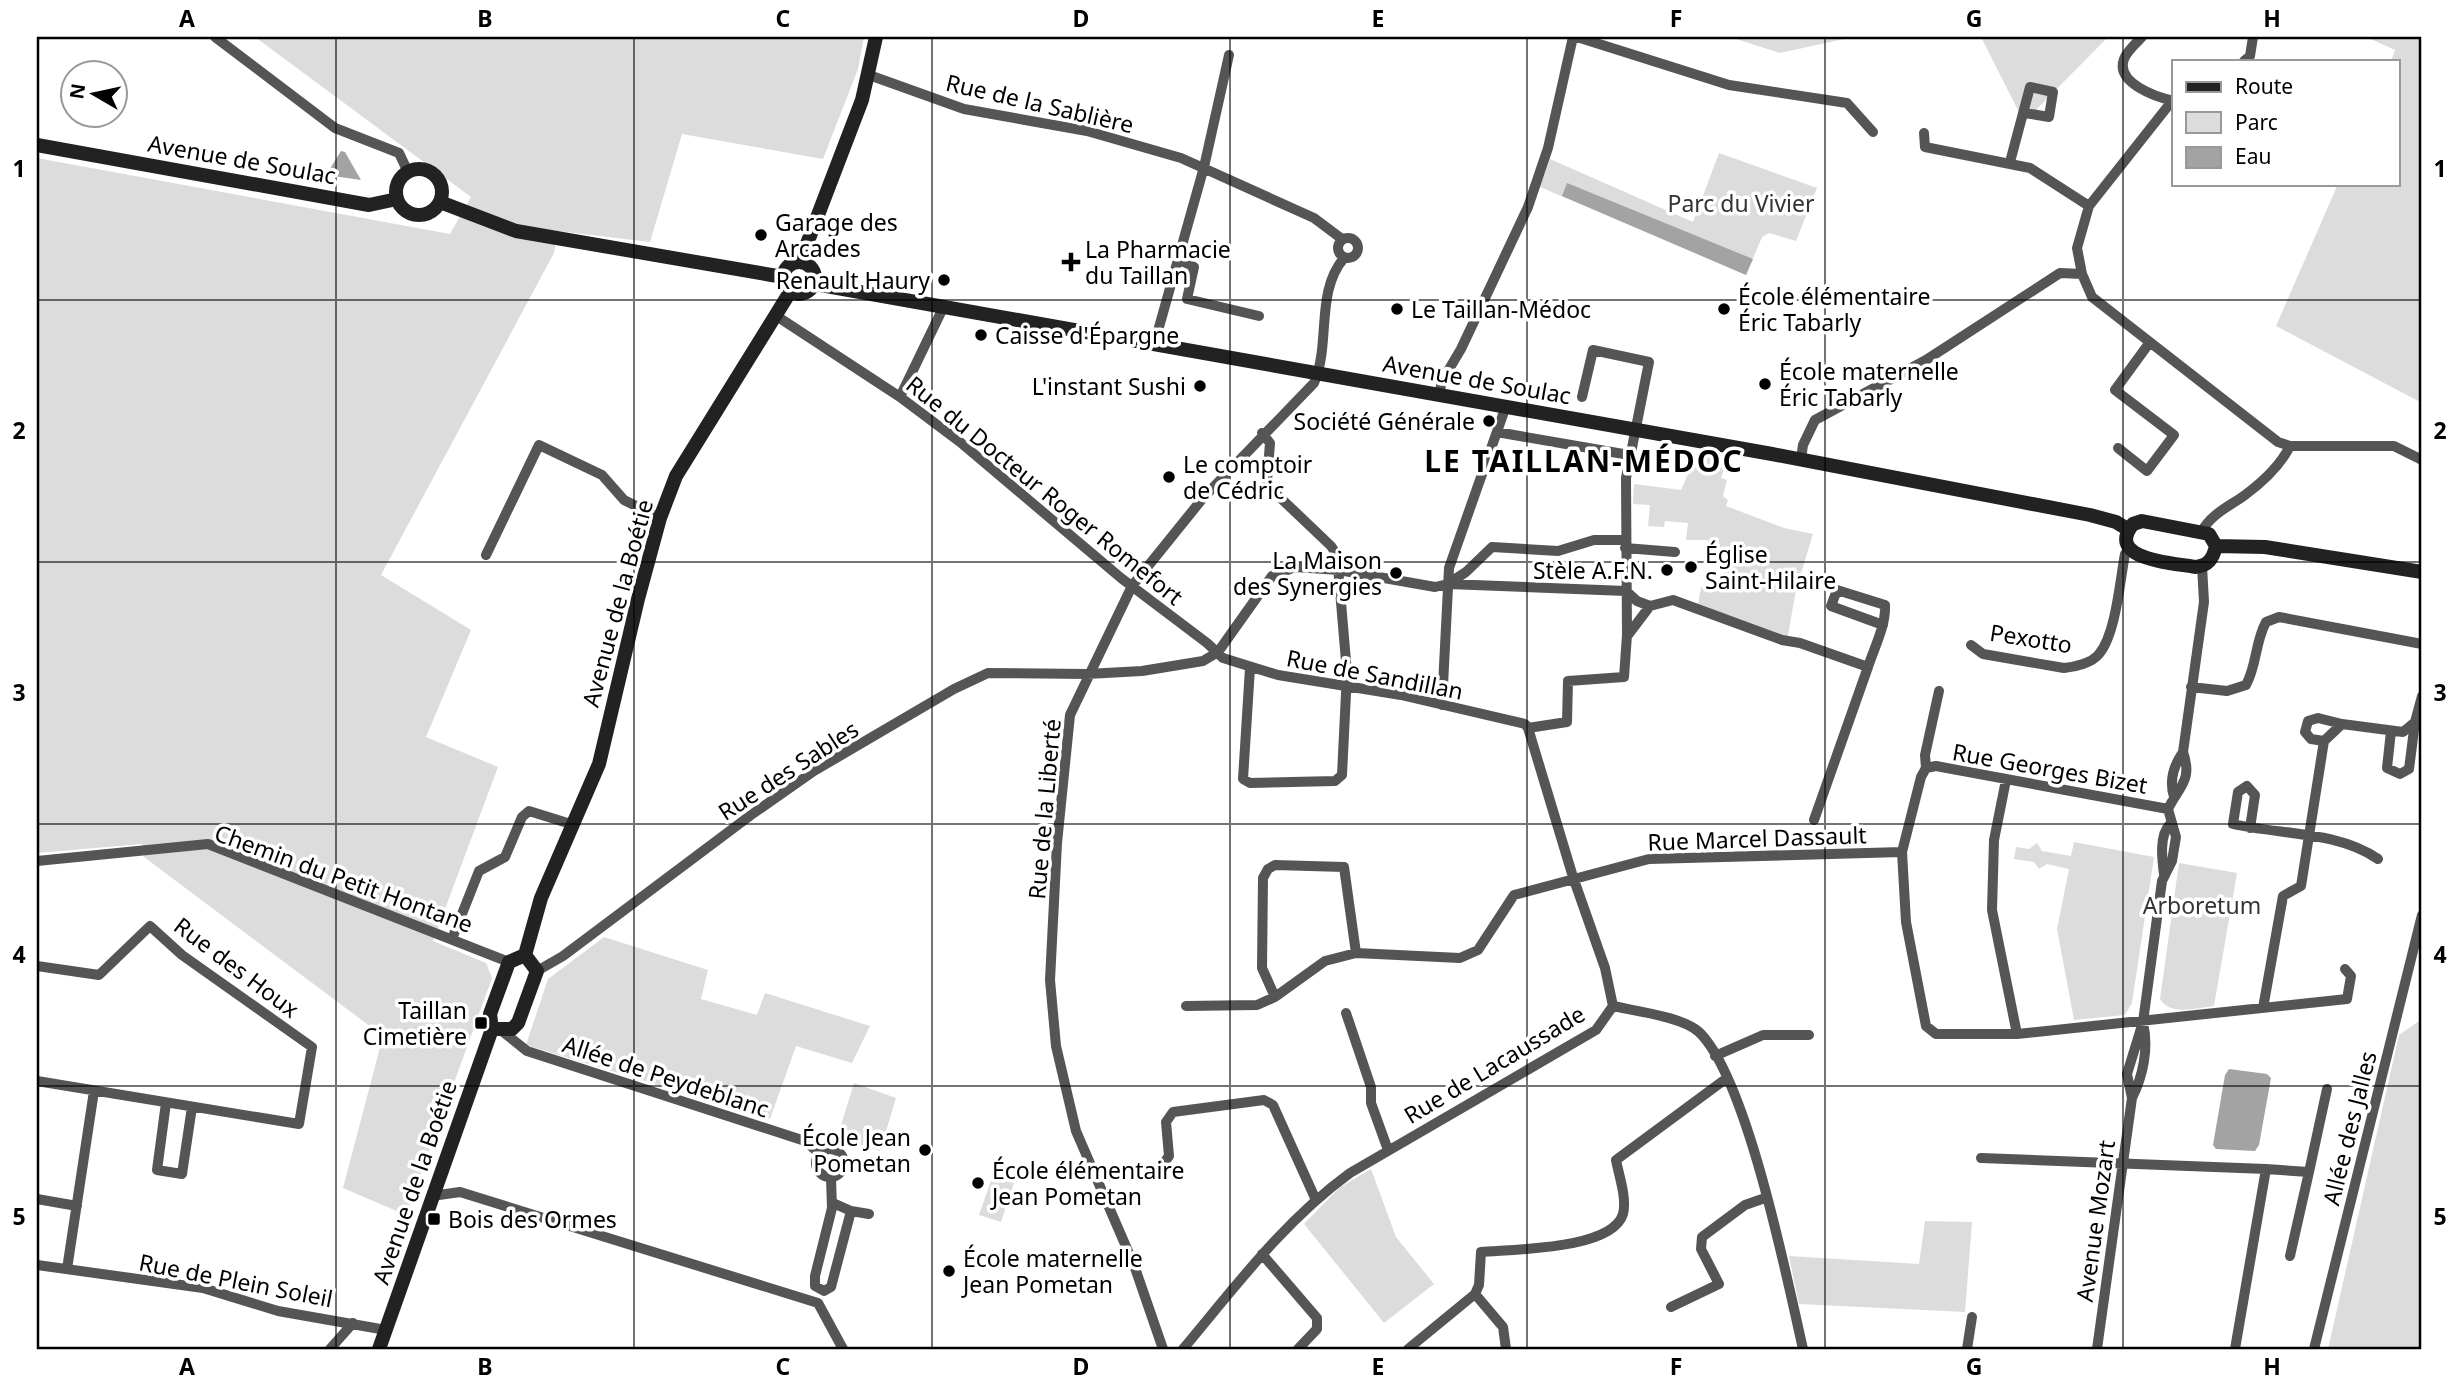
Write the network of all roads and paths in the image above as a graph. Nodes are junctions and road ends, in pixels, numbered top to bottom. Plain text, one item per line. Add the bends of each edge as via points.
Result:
1 (215, 37) edge
2 (877, 37) edge
3 (1575, 37) edge
4 (2142, 37) edge
5 (2253, 37) edge
6 (1228, 55) dead end
7 (2245, 60) edge
8 (869, 75) junction
9 (2172, 101) edge
10 (2172, 102) edge
11 (2025, 113) dead end
12 (1873, 132) dead end
13 (1924, 133) dead end
14 (37, 145) edge
15 (2010, 162) junction
16 (1204, 167) junction
17 (408, 172) junction
18 (397, 199) junction
19 (440, 202) junction
20 (2089, 206) junction
21 (1342, 239) junction
22 (1344, 258) junction
23 (1178, 259) junction
24 (800, 262) junction
25 (2082, 274) junction
26 (783, 278) junction
27 (815, 284) junction
28 (790, 292) junction
29 (943, 308) junction
30 (775, 316) junction
31 (1259, 316) dead end
32 (2150, 342) junction
33 (1154, 345) junction
34 (1318, 374) junction
35 (1439, 395) junction
36 (900, 397) junction
37 (1582, 397) dead end
38 (1506, 406) junction
39 (1634, 430) junction
40 (1497, 432) junction
41 (1262, 433) junction
42 (2290, 446) junction
43 (2118, 448) dead end
44 (1629, 455) junction
45 (1801, 459) junction
46 (2422, 460) edge
47 (660, 518) junction
48 (2129, 530) junction
49 (2202, 531) junction
50 (1625, 544) junction
51 (2216, 546) junction
52 (2130, 549) junction
53 (1675, 552) dead end
54 (486, 555) dead end
55 (2202, 566) junction
56 (1339, 570) junction
57 (2422, 572) edge
58 (1448, 584) junction
59 (1132, 586) junction
60 (1626, 591) junction
61 (1650, 606) junction
62 (1882, 625) junction
63 (1628, 635) junction
64 (2422, 643) edge
65 (1971, 645) dead end
66 (1218, 652) junction
67 (1868, 667) junction
68 (1250, 668) junction
69 (1087, 674) junction
70 (1346, 686) junction
71 (2191, 687) junction
72 (1939, 691) dead end
73 (2422, 696) edge
74 (1442, 705) junction
75 (2415, 722) junction
76 (2342, 723) junction
77 (1528, 728) junction
78 (2391, 731) junction
79 (2324, 741) junction
80 (1926, 768) junction
81 (2006, 780) junction
82 (2168, 809) junction
83 (1814, 820) dead end
84 (574, 825) junction
85 (2250, 828) dead end
86 (2308, 836) junction
87 (1902, 852) junction
88 (2378, 859) dead end
89 (37, 861) edge
90 (1573, 877) junction
91 (2422, 915) edge
92 (452, 939) junction
93 (525, 949) junction
94 (1356, 953) junction
95 (509, 962) junction
96 (37, 966) edge
97 (2345, 969) dead end
98 (537, 971) junction
99 (1275, 997) junction
100 (1186, 1006) dead end
101 (1613, 1006) junction
102 (2263, 1008) junction
103 (1346, 1013) dead end
104 (2143, 1022) junction
105 (497, 1030) junction
106 (2017, 1034) junction
107 (1809, 1035) dead end
108 (1715, 1056) junction
109 (1727, 1078) junction
110 (37, 1080) edge
111 (2327, 1089) dead end
112 (94, 1091) junction
113 (166, 1102) junction
114 (192, 1107) junction
115 (1388, 1150) junction
116 (820, 1154) junction
117 (1981, 1158) dead end
118 (2123, 1166) junction
119 (2266, 1169) junction
120 (2309, 1172) junction
121 (831, 1178) junction
122 (1096, 1178) junction
123 (432, 1196) junction
124 (1315, 1198) junction
125 (1765, 1198) junction
126 (37, 1199) edge
127 (833, 1203) junction
128 (77, 1206) junction
129 (851, 1211) junction
130 (869, 1214) dead end
131 (1262, 1254) junction
132 (2290, 1256) dead end
133 (37, 1265) edge
134 (67, 1269) junction
135 (1475, 1294) junction
136 (1671, 1307) dead end
137 (1972, 1317) dead end
138 (353, 1323) junction
139 (386, 1330) junction
140 (330, 1349) edge
141 (379, 1349) edge
142 (843, 1349) edge
143 (1163, 1349) edge
144 (1183, 1349) edge
145 (1298, 1349) edge
146 (1408, 1349) edge
147 (1506, 1349) edge
148 (1803, 1349) edge
149 (1966, 1349) edge
150 (2096, 1349) edge
151 (2235, 1349) edge
152 (2314, 1349) edge

1 - 17 street via 335,128 399,153
2 - 8 main road
3 - 12 street via 1729,85 1847,103
3 - 35 street via 1548,148 1528,207
4 - 9 street via 2124,58 2122,70 2129,82
5 - 7 street
6 - 16 street
8 - 16 street, Rue de la Sablière via 964,109 1087,131
8 - 24 main road
10 - 20 street
11 - 15 street
13 - 15 street via 1925,147
14 - 18 main road, Avenue de Soulac via 369,205
15 - 20 street via 2030,168
16 - 21 street, Rue de la Sablière via 1314,218
16 - 23 street
17 - 18 main road via 397,186
17 - 19 main road via 419,169 437,178
18 - 19 main road via 415,215 432,211
19 - 26 main road via 516,231
20 - 25 street via 2077,247
21 - 22 street via 1338,249
21 - 22 street via 1351,237 1358,244 1357,254
22 - 34 street via 1326,304
23 - 31 street via 1194,267 1187,299
23 - 33 street
24 - 26 main road via 789,266
24 - 27 main road via 812,268
25 - 32 street via 2092,297
25 - 45 street via 2060,273 1926,360 1827,412 1808,429
26 - 28 main road
27 - 28 main road via 804,294
27 - 29 main road, Avenue de Soulac
28 - 30 main road, Avenue de la Boétie
29 - 33 main road, Avenue de Soulac
29 - 36 street
30 - 36 street, Rue du Docteur Roger Romefort
30 - 47 main road, Avenue de la Boétie via 676,476
32 - 42 street via 2246,419
32 - 43 street via 2115,390 2174,435 2147,471
33 - 34 main road, Avenue de Soulac
34 - 35 main road, Avenue de Soulac
34 - 41 street, Rue de la Liberté via 1301,398
35 - 38 main road, Avenue de Soulac
36 - 59 street, Rue du Docteur Roger Romefort
37 - 39 street via 1592,349 1649,362
38 - 39 main road, Avenue de Soulac
38 - 40 street
39 - 44 street
39 - 45 main road, Avenue de Soulac
40 - 44 street
40 - 58 street via 1458,539
41 - 56 street via 1270,443 1269,486 1331,546
41 - 59 street, Rue de la Liberté
42 - 46 street via 2394,446
42 - 49 street via 2281,464 2207,522
44 - 50 street
45 - 48 main road, Avenue de Soulac via 2090,515
47 - 54 street via 624,500 602,475 539,445
47 - 84 main road, Avenue de la Boétie via 599,764
48 - 49 main road via 2142,522
48 - 52 main road
49 - 51 main road
50 - 53 street
50 - 58 street via 1594,540 1558,551 1492,547
50 - 60 street
51 - 55 main road via 2214,556
51 - 57 main road via 2265,547
52 - 55 main road via 2140,557
52 - 65 street, Pexotto via 2125,554 2111,628 2099,654 2077,667 2064,668 1983,654
55 - 71 street via 2205,596
56 - 58 street via 1435,587
56 - 66 street via 1295,567 1272,576
56 - 70 street
58 - 60 street
58 - 74 street
59 - 66 street, Rue du Docteur Roger Romefort
59 - 69 street, Rue de la Liberté
60 - 61 street
60 - 63 street
61 - 63 street
61 - 67 street via 1673,600
62 - 62 street via 1885,605 1837,590 1831,606
62 - 67 street
63 - 77 street via 1624,677 1568,681 1567,722
64 - 71 street via 2279,617 2266,622 2259,635 2253,673 2246,685 2227,691
66 - 68 street, Rue de Sandillan
66 - 69 street, Rue des Sables via 1203,661
67 - 83 street
68 - 70 street, Rue de Sandillan
68 - 70 street via 1243,779 1250,783 1328,782 1342,775
69 - 98 street, Rue des Sables via 1004,671 988,673 954,689 793,786
69 - 122 street, Rue de la Liberté via 1070,715 1057,843 1051,980 1056,1046 1076,1131
70 - 74 street, Rue de Sandillan
71 - 82 street via 2183,752 2175,764 2174,797
72 - 80 street
73 - 75 street
74 - 77 street, Rue de Sandillan
75 - 78 street via 2403,732
75 - 78 street via 2409,769 2400,774 2386,768
76 - 78 street
76 - 79 street
76 - 79 street via 2318,718 2308,721 2305,732 2311,739
77 - 90 street, Rue de Lacaussade
79 - 86 street
80 - 81 street, Rue Georges Bizet
80 - 87 street
81 - 82 street, Rue Georges Bizet
81 - 106 street via 1994,840 1992,910
82 - 104 street, Avenue Mozart via 2170,824 2165,828 2164,874
84 - 92 street via 538,811 522,817 505,857 479,871
84 - 93 main road, Avenue de la Boétie via 541,898
85 - 86 street
86 - 88 street via 2360,846
86 - 102 street via 2301,886 2283,895
87 - 90 street, Rue Marcel Dassault via 1649,859
87 - 106 street via 1906,922 1926,1026 1936,1034
89 - 92 street, Chemin du Petit Hontane via 208,844
90 - 94 street, Rue Marcel Dassault via 1514,895 1470,956
90 - 101 street, Rue de Lacaussade via 1605,968
91 - 152 street, Allée des Jalles
92 - 95 street, Chemin du Petit Hontane
93 - 95 main road
93 - 98 main road
94 - 99 street via 1325,961
94 - 99 street via 1344,867 1275,865 1262,878 1262,968
95 - 105 main road via 490,1014
96 - 114 street, Rue des Houx via 99,975 150,926 182,955 312,1047 299,1124
97 - 102 street via 2351,976 2347,999
98 - 105 main road via 518,1023 512,1029
99 - 100 street via 1257,1005
101 - 108 street via 1685,1024 1697,1031
101 - 115 street, Rue de Lacaussade via 1596,1030
102 - 104 street
103 - 115 street
104 - 106 street
104 - 118 street, Avenue Mozart via 2127,1074 2132,1098
105 - 116 street, Allée de Peydeblanc via 527,1051 805,1141
105 - 123 main road, Avenue de la Boétie
107 - 108 street via 1763,1035
108 - 109 street
109 - 125 street
109 - 135 street via 1616,1160 1625,1205 1622,1218 1595,1239 1481,1252
110 - 112 street
111 - 120 street
112 - 113 street
112 - 128 street
113 - 114 street
113 - 114 street via 158,1170 182,1174
115 - 124 street, Rue de Lacaussade
116 - 121 street, Allée de Peydeblanc via 816,1169
116 - 121 street, Allée de Peydeblanc via 830,1149 842,1156 845,1164 840,1174
117 - 118 street
118 - 119 street
118 - 150 street, Avenue Mozart
119 - 120 street
119 - 151 street
120 - 132 street
121 - 127 street, Allée de Peydeblanc
122 - 124 street via 1160,1168 1169,1156 1166,1122 1173,1112 1264,1100 1273,1105
122 - 143 street, Rue de la Liberté via 1134,1265
123 - 139 main road, Avenue de la Boétie
123 - 142 street via 460,1192 818,1303
124 - 131 street, Rue de Lacaussade
125 - 136 street via 1745,1205 1702,1237 1701,1249 1719,1284
125 - 148 street
126 - 128 street
127 - 129 street
127 - 129 street, Allée de Peydeblanc via 814,1276 819,1290 831,1287
128 - 134 street
129 - 130 street
131 - 144 street, Rue de Lacaussade
131 - 145 street via 1317,1318 1317,1329
133 - 134 street, Rue de Plein Soleil
134 - 138 street, Rue de Plein Soleil via 204,1289 278,1311
135 - 146 street
135 - 147 street via 1503,1327
137 - 149 street
138 - 139 street, Rue de Plein Soleil
138 - 140 street
139 - 141 main road, Avenue de la Boétie

